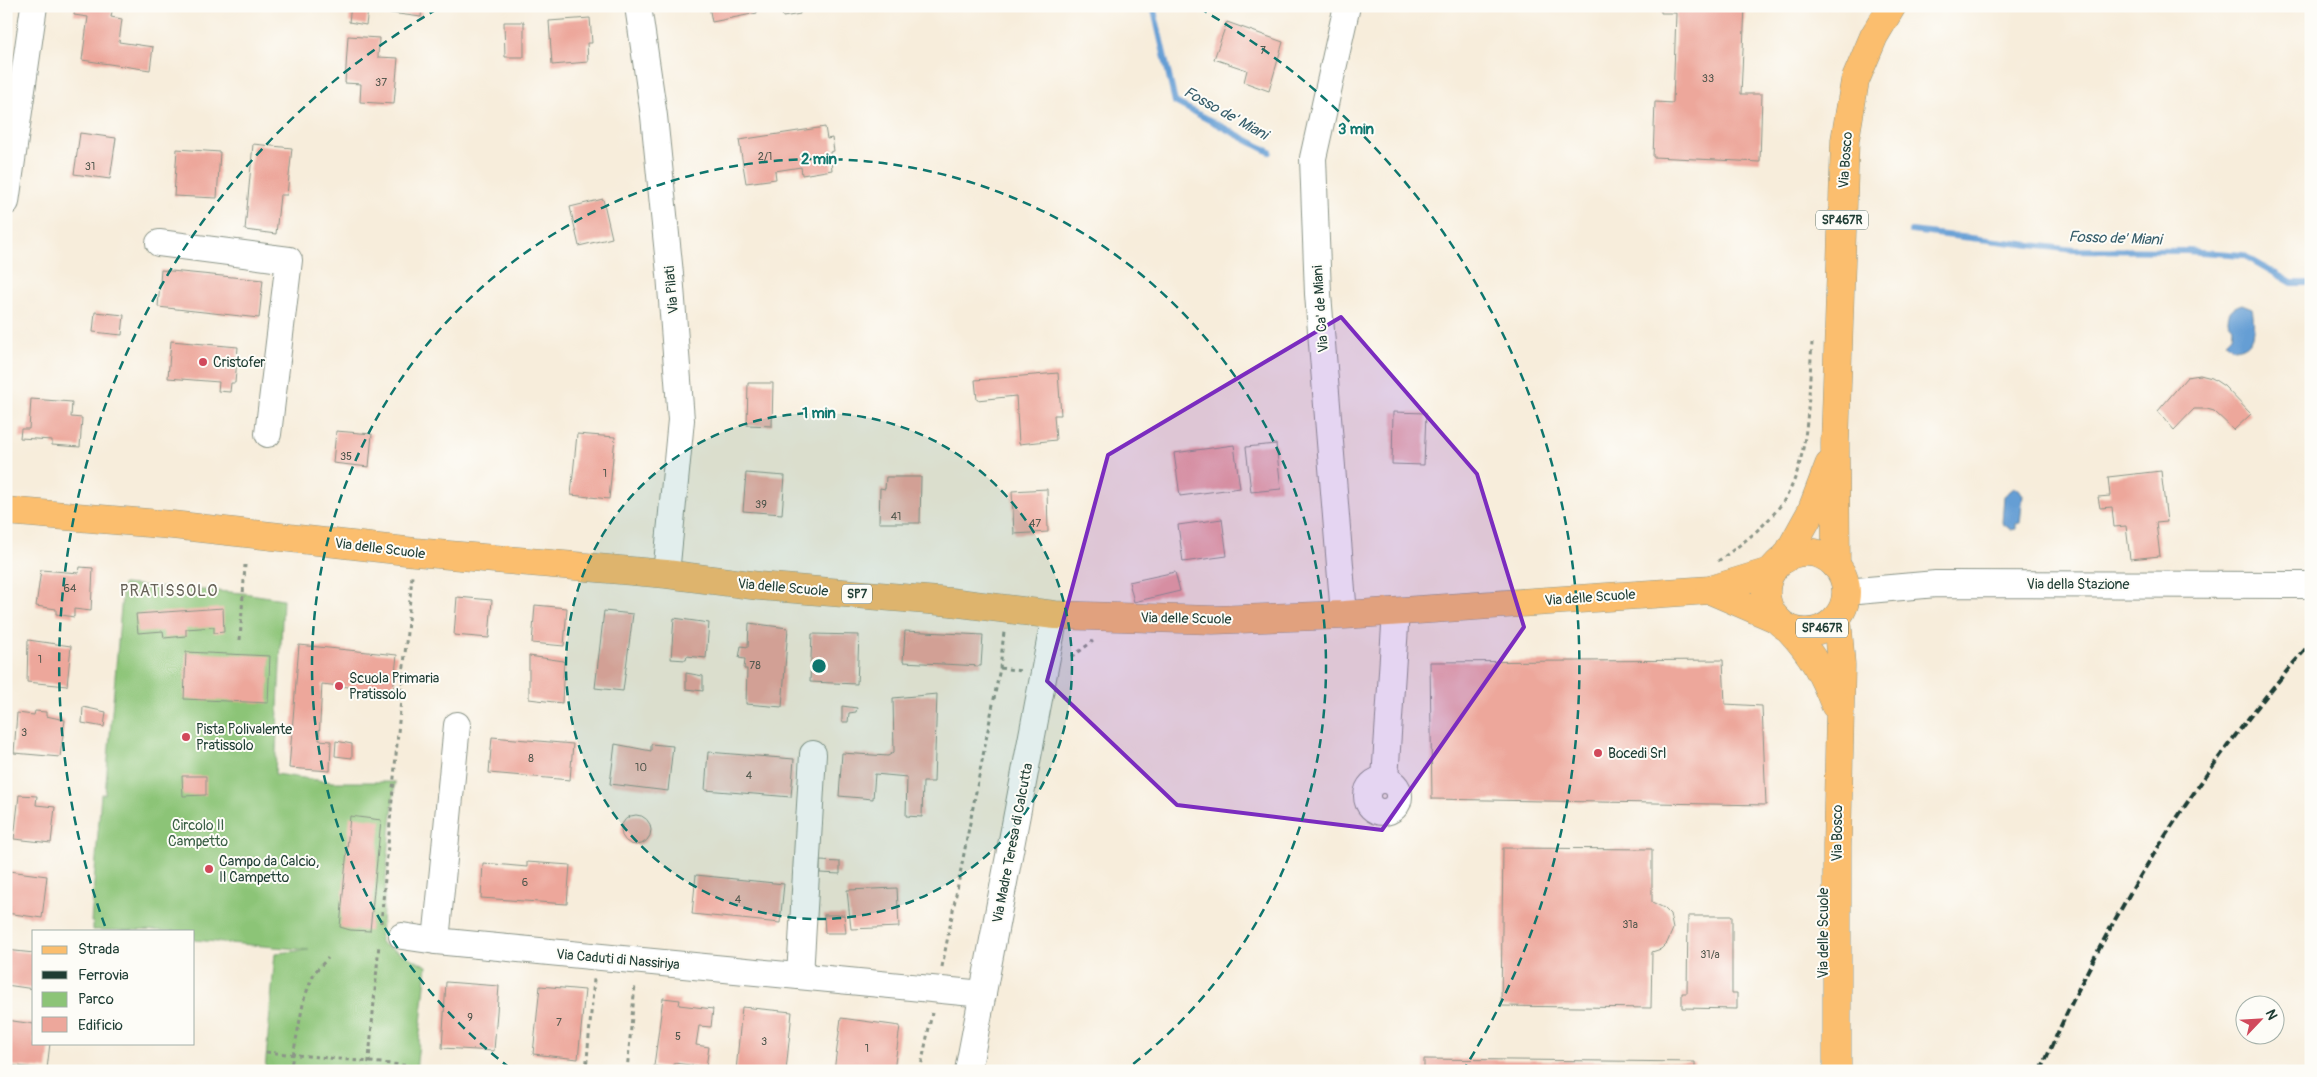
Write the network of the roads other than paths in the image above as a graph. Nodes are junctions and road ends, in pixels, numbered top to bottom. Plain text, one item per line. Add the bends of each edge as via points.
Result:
1 (34, 6) edge
2 (638, 6) edge
3 (1347, 6) edge
4 (1892, 6) edge
5 (6, 202) edge
6 (159, 243) dead end
7 (268, 434) dead end
8 (1835, 444) junction
9 (6, 511) edge
10 (1779, 565) junction
11 (1836, 566) junction
12 (666, 574) junction
13 (2311, 585) edge
14 (1710, 590) junction
15 (1846, 592) junction
16 (1396, 611) junction
17 (1344, 615) junction
18 (1055, 616) junction
19 (1837, 617) junction
20 (1783, 624) junction
21 (1839, 716) junction
22 (458, 725) dead end
23 (813, 754) dead end
24 (1385, 779) dead end
25 (388, 933) road end
26 (436, 941) junction
27 (800, 976) junction
28 (983, 994) junction
29 (968, 1071) edge
30 (1837, 1071) edge

1 - 5 street
2 - 12 street, Via Pilati via 654,116 681,420
3 - 17 street, Via Ca' de Miani via 1313,158 1318,294
4 - 8 main road, Via Bosco / SP467R via 1874,36 1855,81 1845,140
6 - 7 street via 289,260
8 - 10 main road, Via Bosco / SP467R via 1826,478 1811,512
8 - 11 main road, Via Bosco / SP467R
9 - 12 main road, Via delle Scuole / SP7
10 - 11 main road via 1802,552 1826,557
10 - 14 main road, Via delle Scuole / SP7
10 - 20 main road, Via Bosco / SP467R via 1767,583 1766,595 1770,608
11 - 15 main road, Via Bosco / SP467R via 1844,578
12 - 18 main road, Via delle Scuole / SP7 via 759,586 951,602
13 - 15 street, Via della Stazione via 1936,584
14 - 16 main road, Via delle Scuole / SP7
14 - 20 main road, Via delle Scuole / SP7
15 - 19 main road, Via Bosco / SP467R via 1844,605
16 - 17 main road, Via delle Scuole / SP7
16 - 24 street
17 - 18 main road, Via delle Scuole / SP7 via 1213,620
18 - 28 street, Via Madre Teresa di Calcutta
19 - 20 main road, SP467R via 1828,626 1815,631 1802,632
19 - 21 main road, Via Bosco / SP467R via 1841,665
20 - 21 main road, Via Bosco / SP467R via 1809,651 1823,674
21 - 30 main road, Via Bosco / SP467R
22 - 26 street
23 - 27 street
25 - 26 street, Via Caduti di Nassiriya
26 - 27 street, Via Caduti di Nassiriya
27 - 28 street, Via Caduti di Nassiriya
28 - 29 street, Via Madre Teresa di Calcutta

